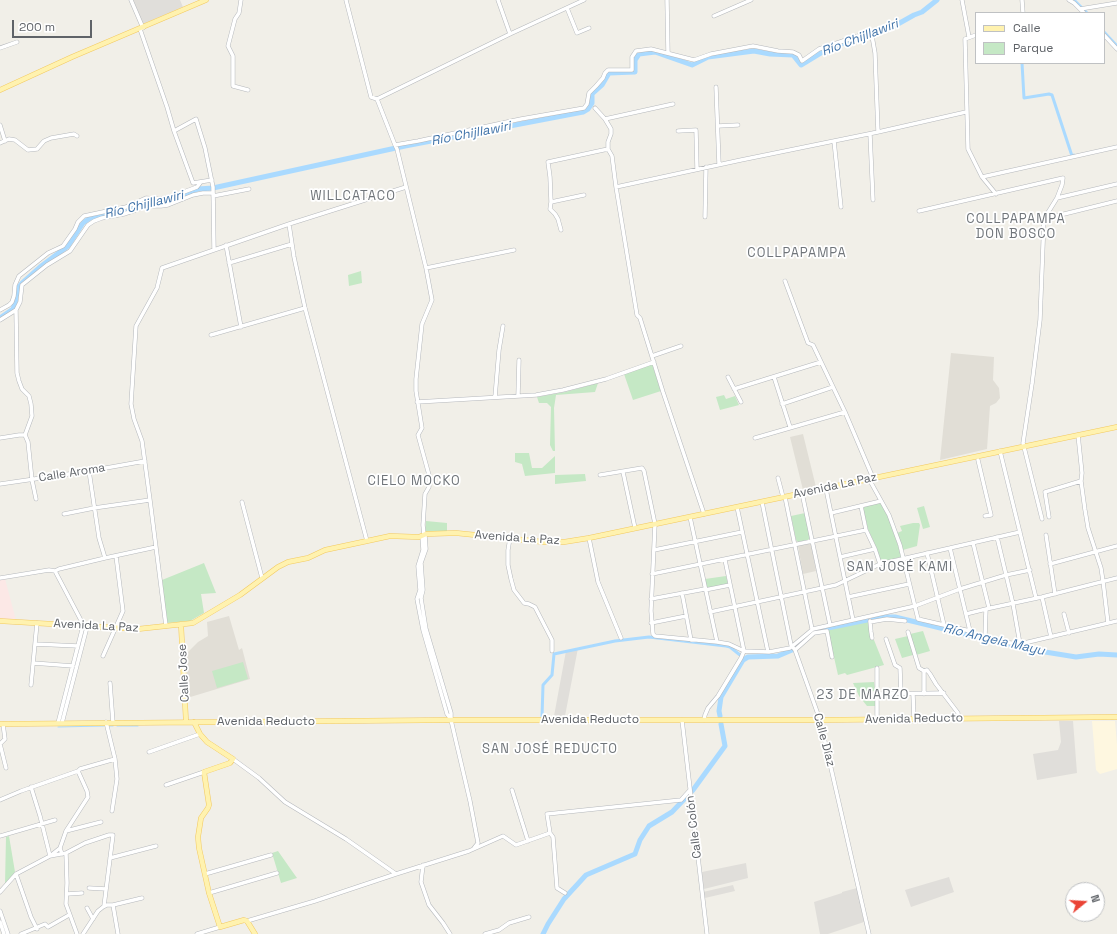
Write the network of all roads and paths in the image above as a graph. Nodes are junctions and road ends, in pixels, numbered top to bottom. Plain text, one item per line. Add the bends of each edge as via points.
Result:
1 (131, 0) edge
2 (206, 0) edge
3 (241, 0) edge
4 (346, 0) edge
5 (498, 0) edge
6 (584, 0) edge
7 (667, 0) edge
8 (751, 0) edge
9 (962, 0) edge
10 (1022, 0) edge
11 (1069, 0) edge
12 (1114, 2) edge
13 (567, 8) junction
14 (1083, 10) edge
15 (1023, 12) edge
16 (714, 16) dead end
17 (141, 28) junction
18 (589, 28) dead end
19 (510, 34) junction
20 (975, 35) edge
21 (858, 36) dead end
22 (872, 36) dead end
23 (1105, 36) edge
24 (969, 37) junction
25 (17, 42) dead end
26 (0, 48) edge
27 (1117, 49) edge
28 (668, 53) junction
29 (716, 87) dead end
30 (0, 90) edge
31 (248, 90) dead end
32 (377, 99) junction
33 (673, 104) dead end
34 (595, 108) dead end
35 (966, 112) junction
36 (605, 119) junction
37 (0, 125) edge
38 (718, 126) junction
39 (738, 126) dead end
40 (174, 131) junction
41 (678, 131) dead end
42 (878, 132) junction
43 (870, 134) junction
44 (77, 136) dead end
45 (5, 141) junction
46 (834, 141) junction
47 (0, 143) edge
48 (396, 147) junction
49 (1117, 147) edge
50 (608, 149) junction
51 (719, 164) junction
52 (706, 167) junction
53 (697, 169) junction
54 (982, 177) junction
55 (212, 180) junction
56 (201, 182) junction
57 (1117, 184) edge
58 (406, 187) junction
59 (616, 187) junction
60 (249, 188) dead end
61 (213, 192) junction
62 (996, 194) junction
63 (584, 195) dead end
64 (1057, 198) junction
65 (873, 200) dead end
66 (1117, 201) edge
67 (551, 202) junction
68 (841, 207) dead end
69 (919, 211) dead end
70 (705, 217) dead end
71 (1044, 219) junction
72 (289, 224) junction
73 (561, 230) dead end
74 (292, 244) junction
75 (226, 245) junction
76 (214, 250) junction
77 (514, 250) dead end
78 (229, 263) junction
79 (426, 268) junction
80 (785, 281) dead end
81 (305, 308) junction
82 (0, 310) edge
83 (16, 310) junction
84 (0, 320) edge
85 (503, 326) dead end
86 (241, 327) junction
87 (211, 335) dead end
88 (681, 346) dead end
89 (652, 356) junction
90 (519, 360) dead end
91 (654, 362) junction
92 (821, 362) junction
93 (728, 377) dead end
94 (774, 377) junction
95 (832, 387) junction
96 (734, 389) junction
97 (518, 396) junction
98 (495, 397) junction
99 (417, 402) junction
100 (741, 402) dead end
101 (782, 404) junction
102 (845, 412) junction
103 (790, 427) junction
104 (1117, 427) edge
105 (25, 435) junction
106 (1078, 435) junction
107 (0, 438) edge
108 (755, 438) dead end
109 (1024, 446) junction
110 (1000, 451) junction
111 (978, 460) dead end
112 (145, 461) junction
113 (89, 471) junction
114 (623, 472) junction
115 (600, 476) dead end
116 (778, 478) dead end
117 (871, 478) junction
118 (32, 480) junction
119 (1081, 481) junction
120 (0, 484) edge
121 (826, 488) junction
122 (802, 493) junction
123 (784, 497) junction
124 (36, 499) dead end
125 (150, 500) junction
126 (881, 501) junction
127 (242, 502) dead end
128 (762, 502) junction
129 (861, 506) junction
130 (737, 507) junction
131 (94, 508) junction
132 (831, 513) junction
133 (64, 514) dead end
134 (704, 514) junction
135 (985, 516) dead end
136 (690, 517) junction
137 (1049, 517) dead end
138 (1042, 519) dead end
139 (655, 524) junction
140 (635, 528) junction
141 (866, 530) junction
142 (742, 532) junction
143 (1020, 532) junction
144 (424, 535) junction
145 (1046, 535) dead end
146 (836, 536) junction
147 (997, 537) junction
148 (510, 538) junction
149 (589, 538) junction
150 (367, 541) junction
151 (812, 541) junction
152 (695, 542) junction
153 (974, 543) junction
154 (795, 544) junction
155 (1117, 546) edge
156 (156, 548) junction
157 (875, 548) junction
158 (950, 548) junction
159 (654, 550) junction
160 (771, 550) junction
161 (1096, 552) junction
162 (927, 554) junction
163 (747, 555) junction
164 (116, 556) junction
165 (840, 557) junction
166 (105, 558) junction
167 (904, 559) junction
168 (725, 560) junction
169 (880, 564) junction
170 (1050, 564) junction
171 (700, 565) junction
172 (1030, 570) junction
173 (55, 572) junction
174 (652, 574) junction
175 (1006, 575) junction
176 (0, 578) edge
177 (262, 578) junction
178 (1117, 578) edge
179 (845, 580) junction
180 (1104, 581) junction
181 (983, 582) junction
182 (909, 584) junction
183 (730, 585) junction
184 (822, 588) junction
185 (960, 589) junction
186 (705, 590) junction
187 (804, 592) junction
188 (682, 593) junction
189 (1055, 594) junction
190 (781, 597) junction
191 (848, 597) junction
192 (1042, 597) junction
193 (938, 598) junction
194 (1036, 598) junction
195 (651, 599) junction
196 (758, 602) junction
197 (1012, 604) junction
198 (915, 606) junction
199 (734, 607) junction
200 (988, 608) junction
201 (710, 612) junction
202 (966, 614) junction
203 (1064, 614) dead end
204 (686, 616) junction
205 (869, 616) junction
206 (853, 620) junction
207 (0, 621) edge
208 (905, 621) dead end
209 (1117, 621) edge
210 (870, 622) junction
211 (37, 623) junction
212 (652, 623) junction
213 (1108, 623) junction
214 (181, 624) junction
215 (830, 625) junction
216 (944, 625) junction
217 (85, 626) junction
218 (166, 626) junction
219 (116, 628) junction
220 (812, 630) junction
221 (908, 632) dead end
222 (1069, 633) junction
223 (1051, 637) junction
224 (621, 638) dead end
225 (872, 638) dead end
226 (886, 639) dead end
227 (691, 640) junction
228 (717, 642) junction
229 (35, 644) junction
230 (1020, 644) junction
231 (78, 646) junction
232 (794, 648) junction
233 (552, 651) dead end
234 (744, 651) junction
235 (768, 652) junction
236 (103, 656) dead end
237 (832, 657) dead end
238 (33, 664) junction
239 (75, 666) junction
240 (877, 668) dead end
241 (924, 671) junction
242 (110, 683) dead end
243 (31, 685) dead end
244 (944, 693) junction
245 (877, 694) junction
246 (901, 694) junction
247 (913, 694) junction
248 (924, 694) junction
249 (1117, 717) edge
250 (958, 718) junction
251 (877, 719) junction
252 (914, 719) junction
253 (451, 720) junction
254 (682, 720) junction
255 (704, 720) junction
256 (820, 720) junction
257 (106, 722) junction
258 (186, 722) junction
259 (194, 722) junction
260 (60, 723) junction
261 (113, 723) junction
262 (1, 724) edge
263 (200, 734) junction
264 (0, 744) edge
265 (149, 752) dead end
266 (115, 759) junction
267 (234, 759) junction
268 (6, 768) dead end
269 (78, 771) junction
270 (204, 772) junction
271 (166, 785) dead end
272 (31, 788) junction
273 (512, 790) dead end
274 (690, 790) junction
275 (0, 800) edge
276 (112, 810) dead end
277 (55, 820) dead end
278 (101, 822) dead end
279 (42, 824) junction
280 (66, 831) junction
281 (550, 833) junction
282 (0, 836) edge
283 (528, 841) junction
284 (156, 846) dead end
285 (60, 848) junction
286 (474, 849) junction
287 (64, 853) junction
288 (271, 855) dead end
289 (50, 856) junction
290 (110, 858) junction
291 (423, 865) junction
292 (277, 873) dead end
293 (16, 874) junction
294 (205, 874) junction
295 (396, 874) junction
296 (88, 888) dead end
297 (106, 889) junction
298 (0, 892) edge
299 (82, 893) dead end
300 (209, 893) junction
301 (565, 893) dead end
302 (67, 894) junction
303 (142, 898) dead end
304 (113, 905) junction
305 (104, 906) junction
306 (87, 908) dead end
307 (0, 911) edge
308 (69, 915) junction
309 (529, 918) dead end
310 (93, 919) junction
311 (247, 921) junction
312 (0, 922) edge
313 (220, 927) junction
314 (37, 929) junction
315 (4, 934) edge
316 (8, 934) edge
317 (21, 934) edge
318 (77, 934) edge
319 (83, 934) edge
320 (118, 934) edge
321 (197, 934) edge
322 (255, 934) edge
323 (450, 934) edge
324 (485, 934) edge
325 (707, 934) edge
326 (869, 934) edge

1 - 17 street
2 - 17 main road
3 - 31 street via 228,46 233,56 233,86
4 - 32 street via 371,96
5 - 19 street
6 - 13 street
7 - 28 street
8 - 16 street
9 - 24 street
10 - 15 street
11 - 14 street
12 - 14 street
13 - 18 street via 577,33
13 - 19 street
17 - 30 main road
17 - 40 street
19 - 32 street
20 - 24 street
21 - 28 street via 819,48 802,62 799,55 793,52 778,52 753,46 694,60
22 - 42 street
23 - 27 street
24 - 35 street via 965,39
25 - 26 street
28 - 48 street via 651,49 636,51 632,57 632,70 608,70 589,93 584,108 521,119
29 - 38 street
32 - 48 street
33 - 36 street
34 - 36 street
35 - 42 street
35 - 54 street via 968,149
36 - 50 street via 611,129
37 - 45 street
38 - 39 street
38 - 51 street
40 - 55 street via 196,119
40 - 56 street via 193,183
41 - 53 street via 696,130
42 - 43 street
43 - 46 street
43 - 65 street
44 - 45 street via 74,134 44,140 37,149 28,150 15,140
45 - 47 street
46 - 51 street
46 - 68 street
48 - 58 street
49 - 54 street
50 - 59 street via 612,156
50 - 67 street via 548,162
51 - 52 street
52 - 53 street
52 - 70 street
53 - 59 street
54 - 62 street
55 - 56 street
55 - 61 street
56 - 82 street via 197,187 173,196 146,198 126,207 84,216 63,246 48,252 19,276 12,302
57 - 64 street
58 - 72 street
58 - 79 street
59 - 89 street via 637,314
60 - 61 street
61 - 76 street
61 - 83 street via 193,195 161,206 147,206 102,218 88,225 70,251 47,264 22,285 20,302
62 - 64 street via 1063,178
62 - 69 street
63 - 67 street
64 - 71 street
66 - 71 street
67 - 73 street via 550,209 558,219
71 - 109 street via 1040,320
72 - 74 street
72 - 75 street
74 - 78 street
74 - 81 street
75 - 76 street
75 - 78 street
76 - 112 street via 162,268 157,288 136,326 132,404
77 - 79 street
78 - 86 street
79 - 99 street via 432,300 422,324 416,379
80 - 92 street via 808,343 813,346
81 - 86 street
81 - 150 street
83 - 84 street
83 - 105 street via 17,373 22,389 32,404 32,416
85 - 98 street
86 - 87 street
88 - 89 street
89 - 91 street
90 - 97 street
91 - 97 street via 606,379 567,389
91 - 134 street
92 - 94 street
92 - 95 street
93 - 96 street
94 - 96 street
94 - 101 street
95 - 101 street
95 - 102 street
96 - 100 street
97 - 98 street
98 - 99 street
99 - 144 street via 422,428 418,435 429,475 429,487 425,494
101 - 103 street
102 - 103 street
102 - 117 street
103 - 108 street
104 - 106 main road, Avenida La Paz
105 - 107 street
105 - 118 street
106 - 109 main road, Avenida La Paz
106 - 119 street
109 - 110 main road, Avenida La Paz
109 - 138 street
110 - 117 main road, Avenida La Paz
110 - 143 street
111 - 135 street via 991,515
112 - 113 street, Calle Aroma
112 - 125 street
113 - 118 street, Calle Aroma
113 - 131 street
114 - 115 street
114 - 139 street via 642,468 644,471
114 - 140 street
116 - 123 street
117 - 121 main road, Avenida La Paz
117 - 126 street
118 - 120 street, Calle Aroma
118 - 124 street
119 - 137 street via 1045,492
119 - 161 street via 1088,528
121 - 122 main road, Avenida La Paz
121 - 132 street
122 - 123 main road, Avenida La Paz
122 - 151 street
123 - 128 main road, Avenida La Paz
123 - 154 street
125 - 131 street
125 - 156 street
126 - 129 street
126 - 167 street via 889,515
127 - 177 street
128 - 130 main road, Avenida La Paz
128 - 160 street, Calle Díaz
129 - 132 street
129 - 141 street
130 - 134 main road, Avenida La Paz
130 - 142 street
131 - 133 street
131 - 166 street
132 - 146 street
134 - 136 main road, Avenida La Paz
136 - 139 main road, Avenida La Paz
136 - 152 street
139 - 140 main road, Avenida La Paz
139 - 159 street
140 - 149 main road, Avenida La Paz
141 - 146 street
141 - 157 street
142 - 152 street
142 - 163 street
143 - 147 street
143 - 172 street
144 - 148 main road, Avenida La Paz via 456,533
144 - 150 main road, Avenida La Paz via 390,536
144 - 253 street via 426,550 421,563 418,599 447,714
145 - 170 street
146 - 151 street
146 - 165 street
147 - 153 street
147 - 175 street
148 - 149 main road, Avenida La Paz via 564,542
148 - 233 street via 508,565 514,590 524,603 535,607 552,640
149 - 224 street via 598,582
150 - 177 main road, Avenida La Paz via 325,550 308,558 288,562
151 - 154 street
151 - 184 street
152 - 159 street
152 - 171 street
153 - 158 street
153 - 181 street
154 - 160 street
154 - 187 street
155 - 161 street
156 - 164 street
156 - 218 street
157 - 165 street
157 - 169 street
158 - 162 street
158 - 185 street
159 - 174 street
160 - 163 street
160 - 190 street, Calle Díaz
161 - 170 street
161 - 180 street
162 - 167 street
162 - 193 street
163 - 168 street
163 - 196 street
164 - 166 street
164 - 219 street via 123,611
165 - 179 street
166 - 173 street
167 - 169 street
167 - 182 street
168 - 171 street
168 - 183 street
169 - 179 street
170 - 189 street
171 - 174 street
171 - 186 street
172 - 175 street
172 - 194 street
173 - 176 street via 49,570
173 - 217 street
174 - 195 street
175 - 181 street
175 - 197 street
177 - 214 main road, Avenida La Paz via 240,595 193,623
178 - 180 street
179 - 184 street
179 - 191 street
180 - 189 street
180 - 213 street
181 - 185 street
181 - 200 street
182 - 191 street
182 - 198 street
183 - 186 street
183 - 199 street
184 - 187 street
184 - 215 street
185 - 193 street
185 - 202 street
186 - 188 street
186 - 201 street
187 - 190 street
187 - 220 street
188 - 195 street
188 - 204 street
189 - 192 street
190 - 196 street
190 - 232 street, Calle Díaz via 791,645
191 - 206 street
192 - 194 street
192 - 223 street
193 - 198 street
193 - 216 street
194 - 197 street
195 - 212 street
196 - 199 street
196 - 235 street
197 - 200 street
197 - 230 street
198 - 205 street
198 - 216 street via 918,619
199 - 201 street
199 - 234 street
200 - 202 street
200 - 230 street via 985,637
201 - 228 street
202 - 216 street via 970,631
203 - 222 street
204 - 212 street
204 - 227 street
205 - 206 street
205 - 210 street
206 - 215 street
207 - 211 main road, Avenida La Paz
208 - 210 street via 887,619
209 - 213 street
210 - 225 street
211 - 217 main road, Avenida La Paz
211 - 229 street
212 - 227 street via 655,636
213 - 222 street
214 - 218 main road, Avenida La Paz
214 - 258 main road, Calle Jose
215 - 220 street
217 - 219 main road, Avenida La Paz
217 - 231 street
217 - 239 street
218 - 219 main road, Avenida La Paz
219 - 236 street
220 - 232 street
221 - 241 street via 918,668
222 - 223 street
223 - 230 street
226 - 246 street via 895,665 900,668
227 - 228 street
228 - 234 street
229 - 231 street
229 - 238 street
231 - 239 street
232 - 235 street
232 - 237 street via 814,633 827,631
232 - 256 street, Calle Díaz
234 - 235 street
234 - 255 street via 718,696 708,708
238 - 239 street
238 - 243 street
239 - 260 street
240 - 245 street
241 - 244 street via 926,670
241 - 248 street
242 - 261 street
244 - 248 street
244 - 250 street via 958,713
245 - 246 street
245 - 251 street
246 - 247 street
247 - 248 street
247 - 252 street
249 - 250 main road, Avenida Reducto
250 - 252 main road, Avenida Reducto
251 - 252 main road, Avenida Reducto
251 - 256 main road, Avenida Reducto
253 - 254 main road, Avenida Reducto
253 - 259 main road, Avenida Reducto
253 - 286 street via 478,843
254 - 255 main road, Avenida Reducto
254 - 274 street, Calle Colón
255 - 256 main road, Avenida Reducto
256 - 326 street, Calle Díaz
257 - 260 main road, Avenida Reducto
257 - 261 main road, Avenida Reducto
257 - 266 street
258 - 259 main road, Avenida Reducto
258 - 261 main road, Avenida Reducto
259 - 263 main road
260 - 262 main road, Avenida Reducto
262 - 264 street via 5,739
263 - 265 street
263 - 267 main road via 207,742
264 - 268 street
266 - 269 street
266 - 276 street via 117,784
267 - 270 main road via 230,764
267 - 295 street via 285,802 346,839
269 - 272 street
269 - 280 street via 88,797
270 - 271 street
270 - 294 main road via 209,805 201,818 198,837
272 - 275 street
272 - 279 street
273 - 283 street
274 - 281 street via 681,800 547,814
274 - 325 street, Calle Colón
277 - 279 street
278 - 280 street
279 - 282 street
279 - 289 street
280 - 285 street
281 - 283 street
281 - 301 street via 553,837 557,888
283 - 286 street via 516,845 503,836
284 - 290 street
285 - 287 street
285 - 289 street
286 - 291 street
287 - 289 street
287 - 290 street via 113,835
287 - 302 street
288 - 294 street
289 - 293 street
290 - 297 street
291 - 295 street
291 - 323 street via 421,882 429,906
292 - 300 street
293 - 298 street
293 - 314 street
294 - 300 main road
295 - 311 street
296 - 297 street
297 - 305 street
299 - 302 street
300 - 313 main road
302 - 308 street
303 - 304 street
304 - 305 street
304 - 320 street
305 - 310 street
306 - 310 street
307 - 316 street
308 - 314 street via 48,927 45,924
308 - 318 street
309 - 324 street via 509,923 499,930
310 - 319 street
311 - 313 main road
311 - 322 main road
312 - 315 street
313 - 321 street
314 - 317 street

